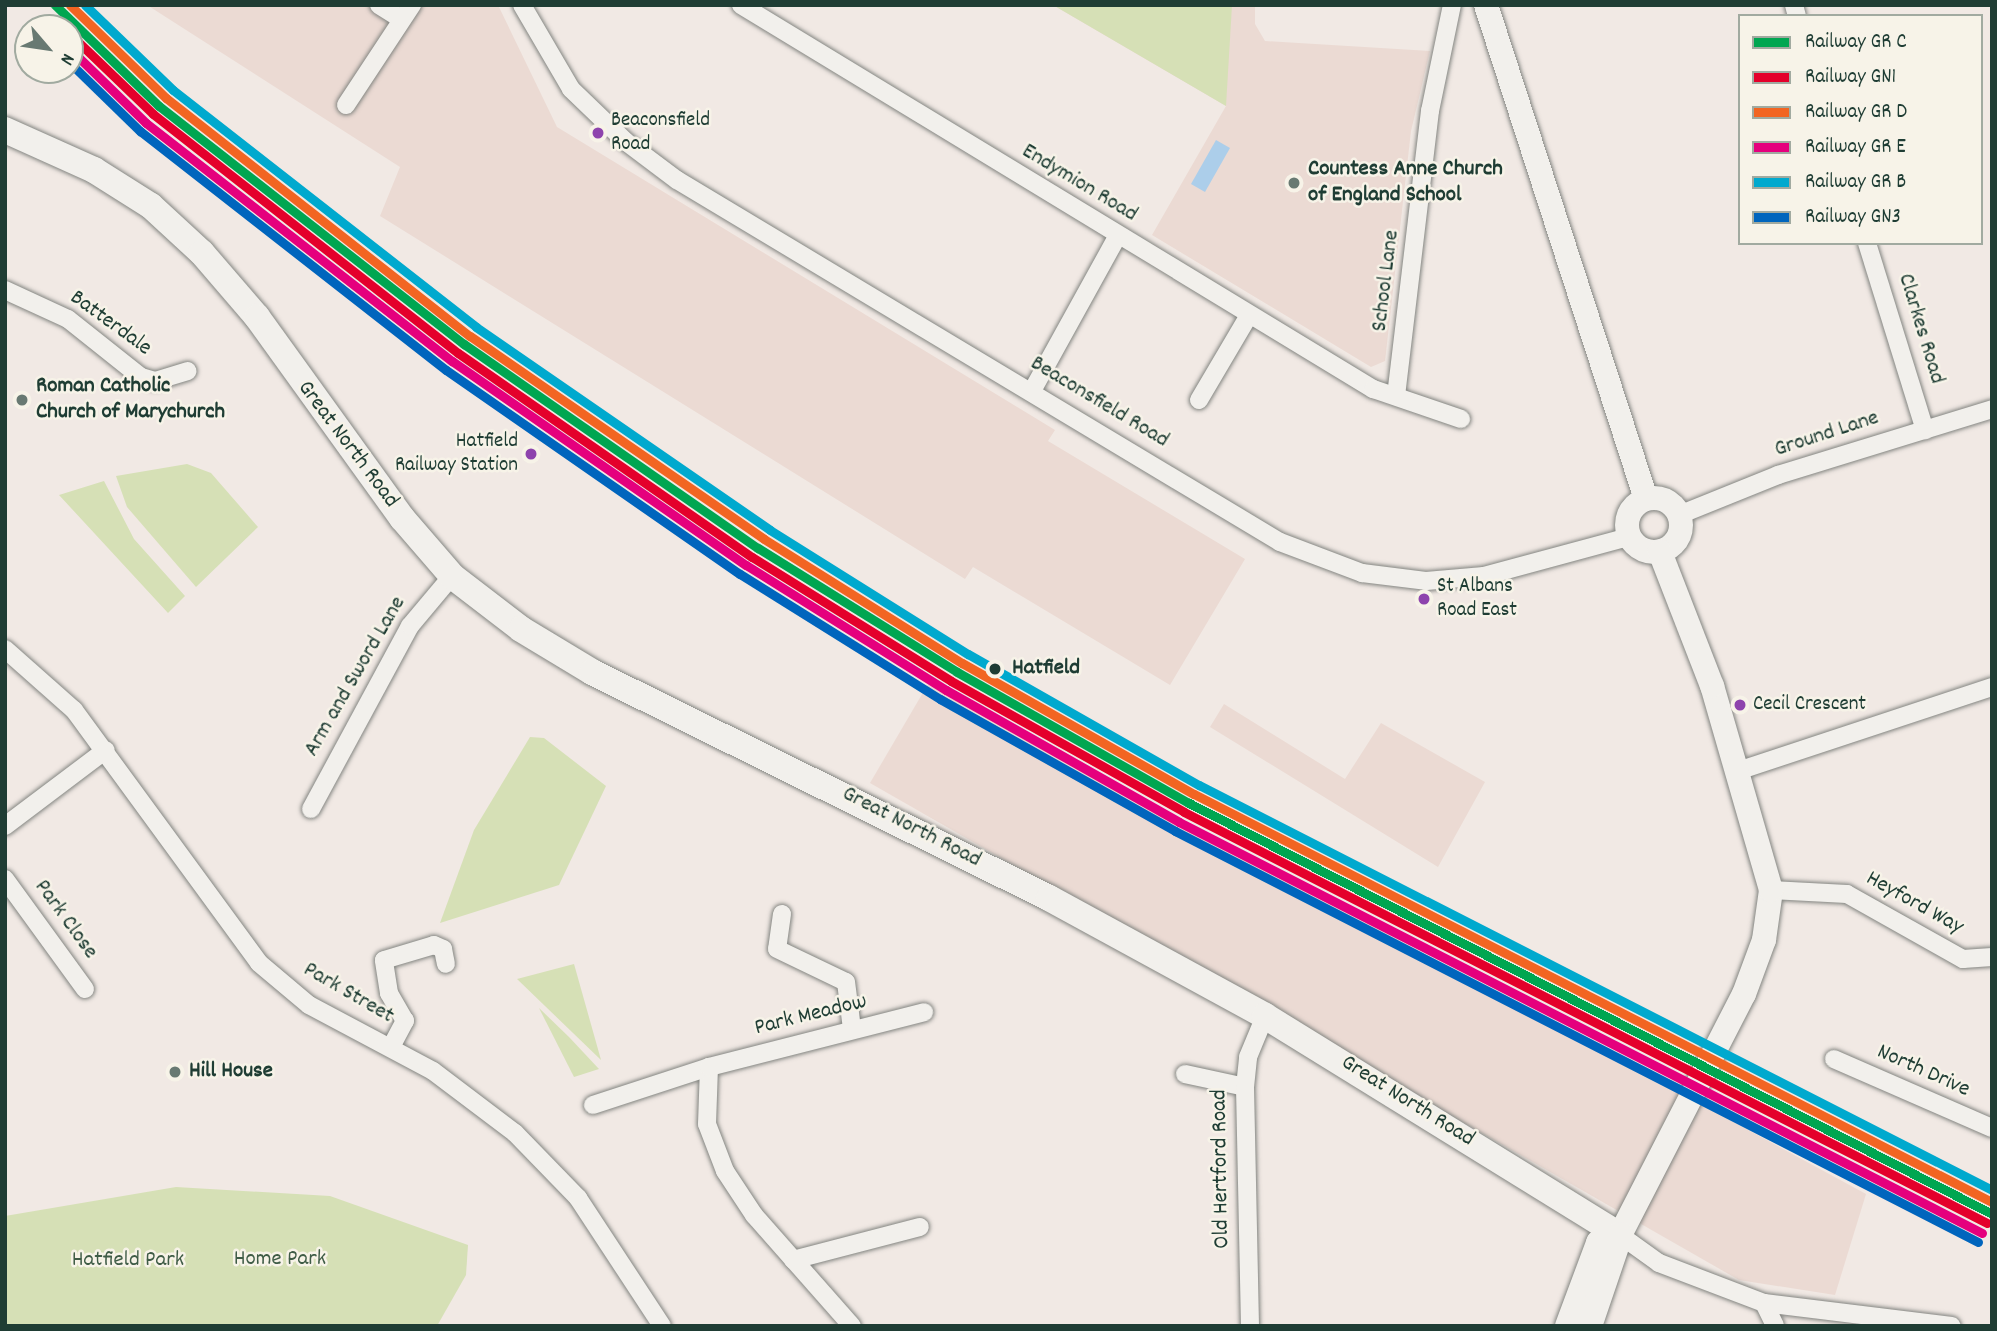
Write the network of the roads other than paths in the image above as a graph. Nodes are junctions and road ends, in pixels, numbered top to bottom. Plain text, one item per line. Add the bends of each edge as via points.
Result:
1 (379, 5) edge
2 (522, 5) edge
3 (741, 5) edge
4 (1452, 5) edge
5 (1486, 5) edge
6 (406, 11) edge
7 (346, 106) dead end
8 (10, 132) edge
9 (1117, 237) junction
10 (1868, 245) edge
11 (5, 290) edge
12 (1249, 315) junction
13 (187, 371) dead end
14 (1031, 391) junction
15 (1396, 396) junction
16 (1199, 400) dead end
17 (1992, 409) edge
18 (1461, 419) dead end
19 (1925, 430) junction
20 (1646, 499) junction
21 (1679, 515) junction
22 (1629, 537) junction
23 (1660, 552) junction
24 (452, 576) junction
25 (5, 649) edge
26 (1992, 687) edge
27 (106, 750) junction
28 (1738, 771) junction
29 (311, 809) dead end
30 (5, 826) edge
31 (5, 879) edge
32 (1771, 890) junction
33 (782, 914) dead end
34 (1992, 957) edge
35 (446, 964) dead end
36 (85, 989) dead end
37 (924, 1012) dead end
38 (1265, 1016) junction
39 (852, 1029) junction
40 (391, 1047) junction
41 (1834, 1059) dead end
42 (709, 1067) junction
43 (1185, 1074) dead end
44 (1245, 1087) junction
45 (593, 1105) dead end
46 (1992, 1128) edge
47 (920, 1227) dead end
48 (1619, 1235) junction
49 (793, 1260) junction
50 (1764, 1303) junction
51 (662, 1326) edge
52 (852, 1326) edge
53 (1250, 1326) edge
54 (1568, 1326) edge
55 (1589, 1326) edge
56 (1775, 1326) edge
57 (1952, 1326) edge

1 - 6 street
2 - 14 street, Beaconsfield Road via 571,89 625,141 677,180
3 - 9 street, Endymion Road
4 - 15 street, School Lane via 1430,111
5 - 20 main road
6 - 7 street
8 - 24 main road, Great North Road via 117,184 202,253
9 - 12 street, Endymion Road
9 - 14 street
10 - 19 street, Clarkes Road
11 - 13 street, Batterdale via 68,318 141,377 156,381
12 - 15 street, Endymion Road
12 - 16 street
14 - 22 street, Beaconsfield Road via 1280,542 1362,573 1426,580 1484,576
15 - 18 street, Endymion Road
17 - 19 street, Ground Lane
19 - 21 street, Ground Lane via 1778,475
20 - 21 main road via 1667,501
20 - 22 main road via 1631,510
21 - 23 main road via 1676,541
22 - 23 main road via 1646,552
23 - 28 main road
24 - 29 street, Arm and Sword Lane via 410,626
24 - 38 main road, Great North Road via 521,629 592,672 1049,898
25 - 27 street, Park Street via 47,682
26 - 28 street
27 - 30 street
27 - 40 street, Park Street via 258,963 309,1005
28 - 32 main road
31 - 36 street, Park Close
32 - 34 street, Heyford Way via 1847,894 1963,958
32 - 48 main road via 1764,940 1744,994
33 - 39 street via 778,949 846,982
35 - 40 street via 443,949 434,945 384,960 389,993 405,1021
37 - 39 street, Park Meadow
38 - 44 street, Old Hertford Road via 1248,1057
38 - 48 main road, Great North Road
39 - 42 street, Park Meadow
40 - 51 street, Park Street via 515,1133 578,1198
41 - 46 street, North Drive
42 - 45 street, Park Meadow
42 - 49 street via 705,1098 715,1149 754,1215
43 - 44 street
44 - 53 street, Old Hertford Road
47 - 49 street
48 - 50 street, Great North Road via 1659,1263
48 - 54 main road via 1599,1242
48 - 55 main road
49 - 52 street
50 - 56 street
50 - 57 street, Great North Road

